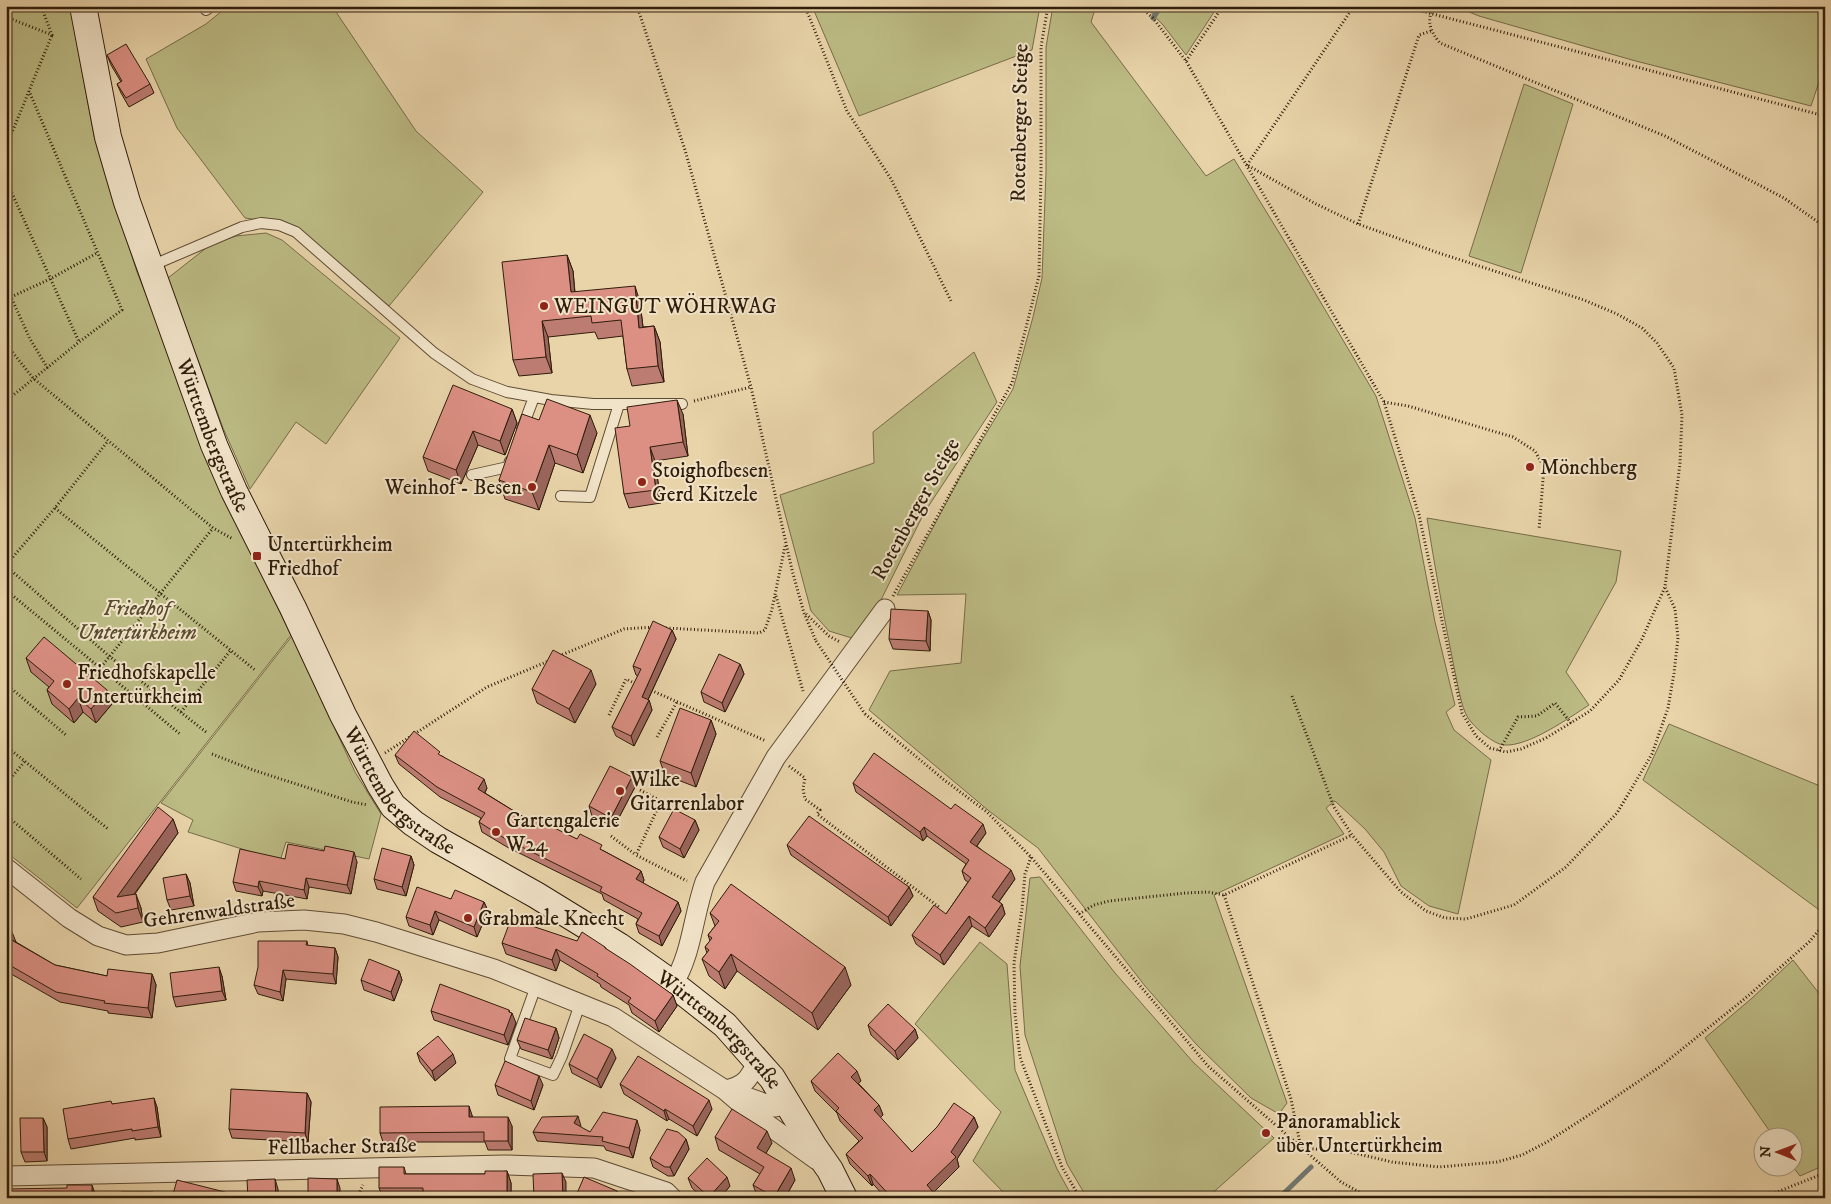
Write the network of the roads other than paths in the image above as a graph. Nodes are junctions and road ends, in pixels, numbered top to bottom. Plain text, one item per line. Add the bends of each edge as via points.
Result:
1 (86, 7) edge
2 (150, 267) junction
3 (534, 397) junction
4 (619, 404) junction
5 (682, 404) road end
6 (472, 475) dead end
7 (561, 496) dead end
8 (885, 609) road end
9 (6, 868) edge
10 (673, 984) junction
11 (536, 986) junction
12 (580, 1004) junction
13 (758, 1061) junction
14 (724, 1090) junction
15 (788, 1104) junction
16 (830, 1170) junction
17 (6, 1176) edge
18 (672, 1198) edge
19 (844, 1198) edge
20 (865, 1198) edge

1 - 2 street, Württembergstraße via 108,137
2 - 3 lane via 242,227 261,223 279,225 296,232 434,353 472,379 507,392
2 - 10 street, Württembergstraße via 214,445 234,491 368,764 393,806 438,840 536,895
3 - 4 lane
3 - 6 lane via 508,467
4 - 5 lane
4 - 7 lane via 590,497
8 - 10 street, Rotenberger Steige via 779,753 703,889 681,970
9 - 11 street, Gehrenwaldstraße via 69,918 98,936 126,945 158,944 258,922 304,920 344,924 494,969
10 - 13 street, Württembergstraße via 725,1025
11 - 12 street, Gehrenwaldstraße
11 - 12 lane via 510,1059 553,1076
12 - 14 street, Gehrenwaldstraße via 613,1017
13 - 14 street via 743,1084
13 - 15 street, Württembergstraße
14 - 15 street, Gehrenwaldstraße via 775,1107
14 - 16 street, Gehrenwaldstraße
15 - 16 street, Württembergstraße
16 - 19 street
16 - 20 street
17 - 18 street, Fellbacher Straße via 525,1166 594,1168 666,1192

